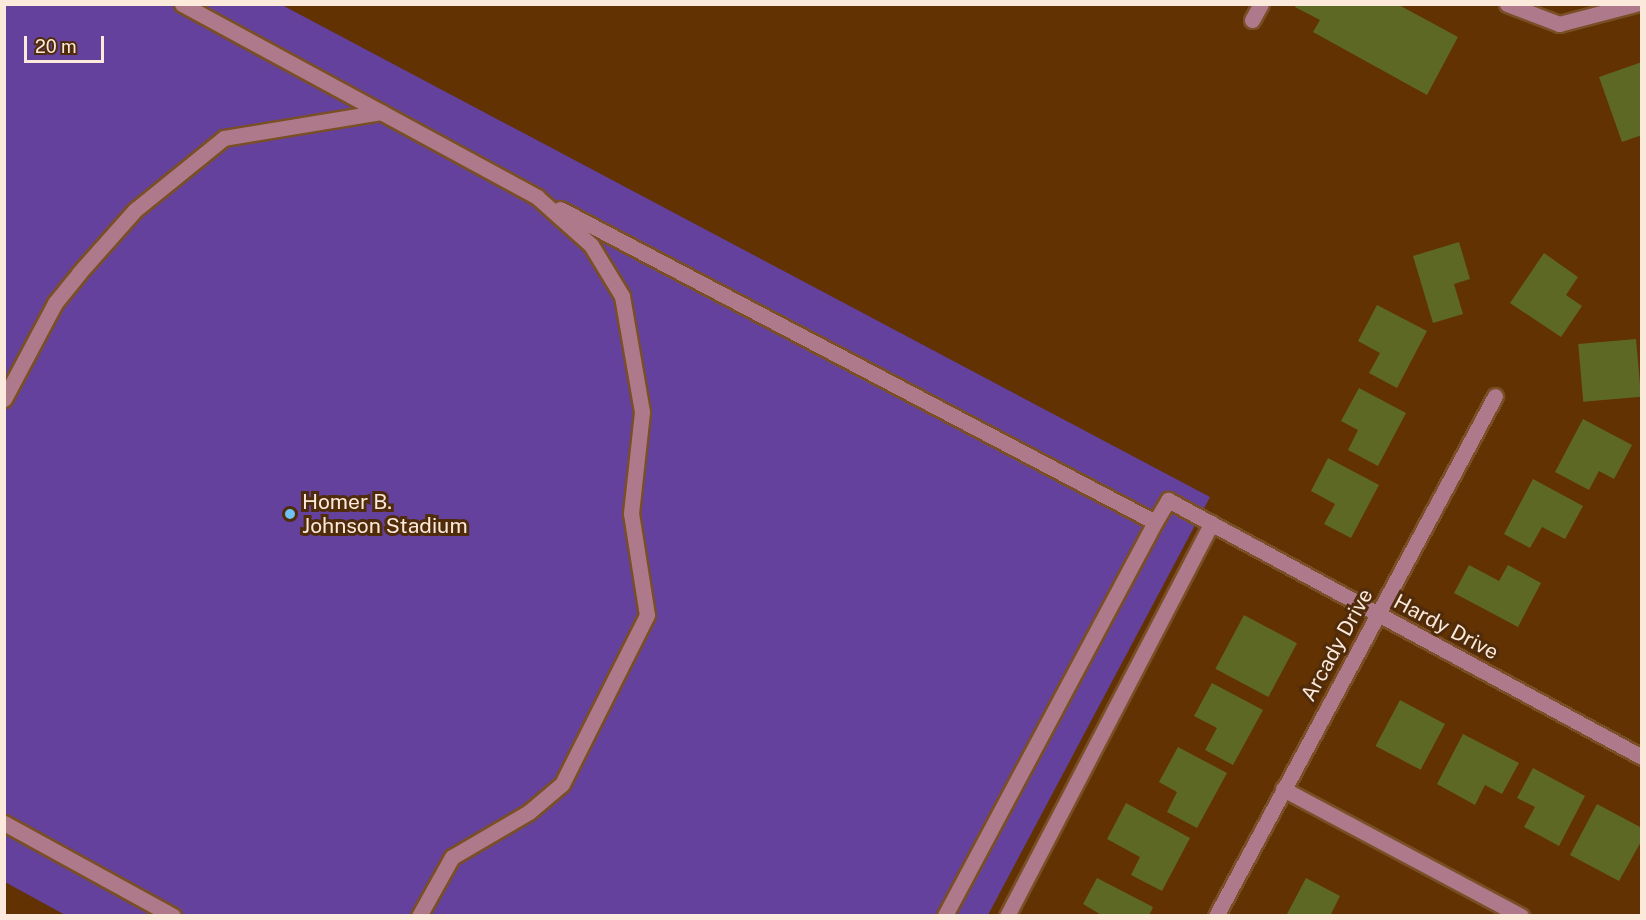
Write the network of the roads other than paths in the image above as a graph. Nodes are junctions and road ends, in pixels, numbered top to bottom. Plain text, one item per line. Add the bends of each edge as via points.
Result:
1 (182, 4) edge
2 (1261, 4) edge
3 (1636, 4) edge
4 (1516, 6) edge
5 (1595, 10) edge
6 (1252, 20) dead end
7 (381, 112) junction
8 (537, 197) junction
9 (1495, 396) dead end
10 (4, 399) edge
11 (1205, 520) junction
12 (1155, 522) junction
13 (1379, 615) junction
14 (1641, 757) edge
15 (1283, 789) junction
16 (4, 823) edge
17 (173, 915) edge
18 (420, 915) edge
19 (945, 915) edge
20 (1007, 915) edge
21 (1216, 915) edge
22 (1521, 915) edge

1 - 7 street
2 - 6 street
3 - 5 street
4 - 5 street via 1559,24
7 - 8 street
7 - 10 street via 224,138 135,210 79,273 55,303
8 - 12 street
8 - 18 street via 591,245 621,296 642,412 631,513 647,615 562,784 528,812 452,857
9 - 13 street, Arcady Drive
11 - 12 street, Hardy Drive via 1168,500
11 - 13 street, Hardy Drive
11 - 20 street
12 - 19 street
13 - 14 street, Hardy Drive
13 - 15 street, Arcady Drive
15 - 21 street, Arcady Drive
15 - 22 street
16 - 17 street

